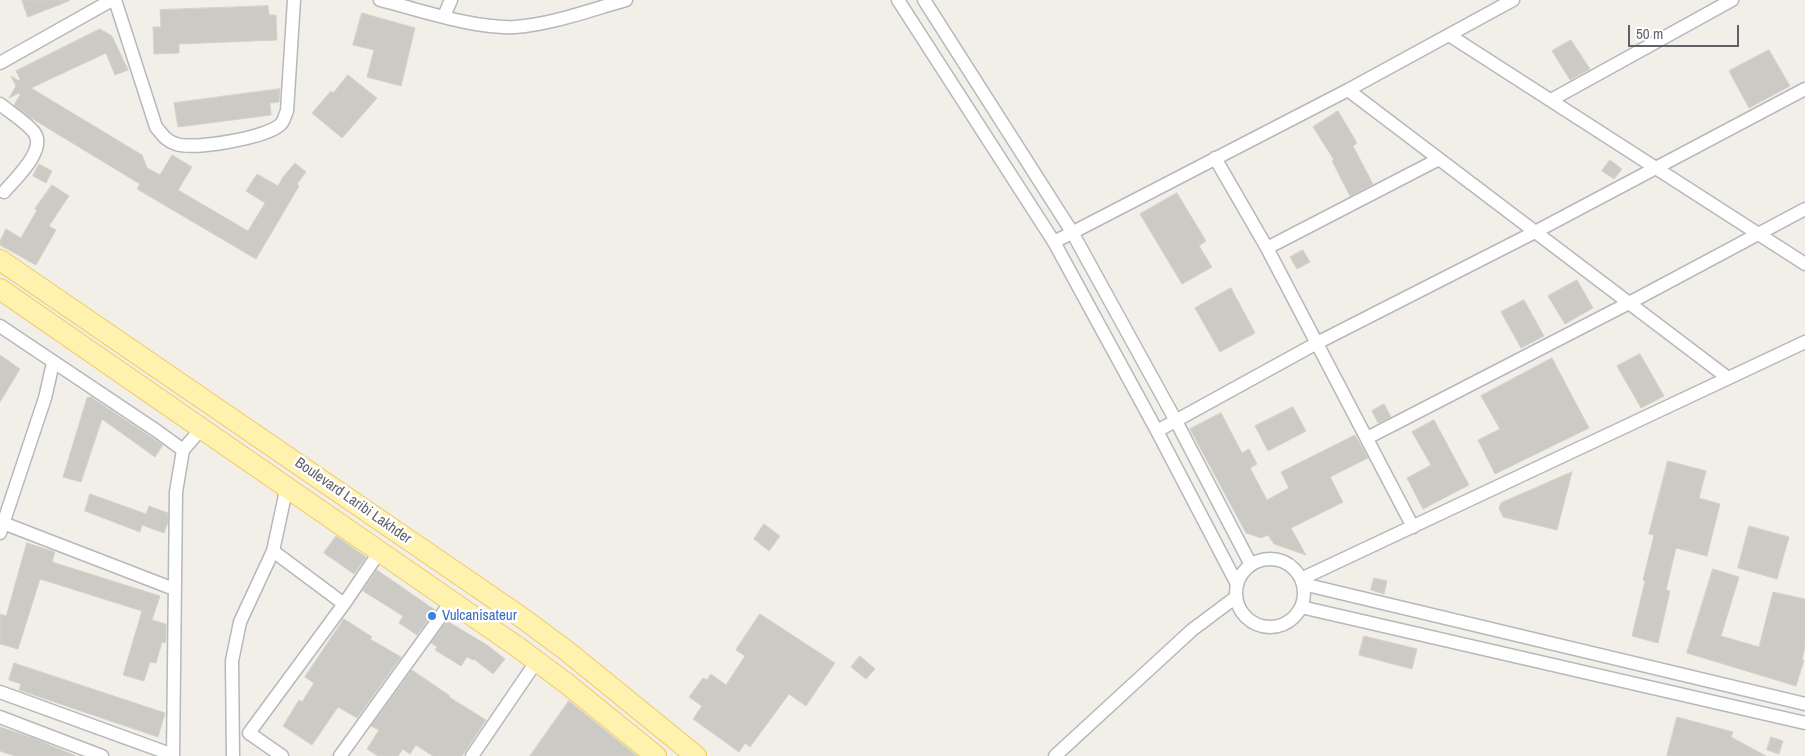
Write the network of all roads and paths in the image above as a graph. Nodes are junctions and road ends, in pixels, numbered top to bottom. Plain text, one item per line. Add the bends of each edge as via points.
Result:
1 (114, 0) edge
2 (294, 0) edge
3 (380, 0) edge
4 (451, 0) edge
5 (626, 0) edge
6 (898, 0) edge
7 (924, 0) edge
8 (1513, 0) edge
9 (1732, 0) edge
10 (444, 16) junction
11 (1449, 35) junction
12 (0, 63) edge
13 (1805, 89) edge
14 (1348, 90) junction
15 (1551, 100) junction
16 (0, 104) edge
17 (1215, 158) junction
18 (1439, 159) junction
19 (1655, 168) junction
20 (4, 192) dead end
21 (1805, 208) edge
22 (1072, 232) junction
23 (1535, 232) junction
24 (1757, 234) junction
25 (1054, 242) junction
26 (1267, 248) junction
27 (0, 260) edge
28 (1805, 264) edge
29 (0, 289) edge
30 (1629, 303) junction
31 (0, 326) edge
32 (1805, 342) edge
33 (1317, 343) junction
34 (53, 363) junction
35 (1728, 378) junction
36 (1176, 421) junction
37 (201, 429) junction
38 (1157, 431) junction
39 (1367, 438) junction
40 (183, 450) junction
41 (286, 486) junction
42 (1413, 527) junction
43 (2, 528) edge
44 (273, 551) junction
45 (380, 552) junction
46 (1251, 565) junction
47 (1302, 582) junction
48 (174, 589) junction
49 (1236, 591) junction
50 (451, 602) junction
51 (344, 604) junction
52 (1300, 607) junction
53 (536, 662) junction
54 (0, 692) edge
55 (1805, 704) edge
56 (0, 718) edge
57 (1805, 723) edge
58 (102, 756) edge
59 (172, 756) edge
60 (233, 756) edge
61 (282, 756) edge
62 (340, 756) edge
63 (473, 756) edge
64 (656, 756) edge
65 (696, 756) edge
66 (1055, 756) edge

1 - 2 street via 156,127 167,140 178,145 215,145 264,134 281,124 287,110
1 - 12 street
3 - 10 street
4 - 10 street
5 - 10 street via 550,22 514,27
6 - 25 street
7 - 22 street
8 - 11 street
9 - 15 street
11 - 14 street
11 - 15 street
13 - 19 street
14 - 17 street
14 - 18 street
15 - 19 street
16 - 20 street via 33,131 38,142 35,153
17 - 22 street
17 - 26 street
18 - 23 street
18 - 26 street
19 - 23 street
19 - 24 street
21 - 24 street
22 - 25 street
22 - 36 street
23 - 30 street
23 - 33 street
24 - 28 street
24 - 30 street
25 - 38 street
26 - 33 street
27 - 65 main road, Boulevard Laribi Lakhder via 521,617 568,651
29 - 37 main road, Boulevard Laribi Lakhder
30 - 35 street
30 - 39 street
31 - 34 street
32 - 35 street
33 - 36 street
33 - 39 street
34 - 40 street
34 - 43 street via 45,398
35 - 42 street
36 - 38 street
36 - 46 street
37 - 40 street
37 - 41 main road, Boulevard Laribi Lakhder
38 - 49 street
39 - 42 street
40 - 48 street via 176,492
41 - 44 street
41 - 45 main road, Boulevard Laribi Lakhder
42 - 47 street
43 - 48 street
44 - 51 street
44 - 60 street via 240,622 232,660
45 - 50 main road, Boulevard Laribi Lakhder
45 - 51 street
46 - 47 street via 1260,560 1279,560 1295,570
46 - 49 street via 1244,570
47 - 52 street via 1304,598
47 - 55 street
48 - 59 street
49 - 52 street via 1238,606 1244,615 1260,626 1279,626 1288,622
49 - 66 street
50 - 53 main road, Boulevard Laribi Lakhder
50 - 62 street
51 - 61 street via 249,733
52 - 57 street
53 - 63 street
53 - 64 main road, Boulevard Laribi Lakhder
54 - 59 street
56 - 58 street

